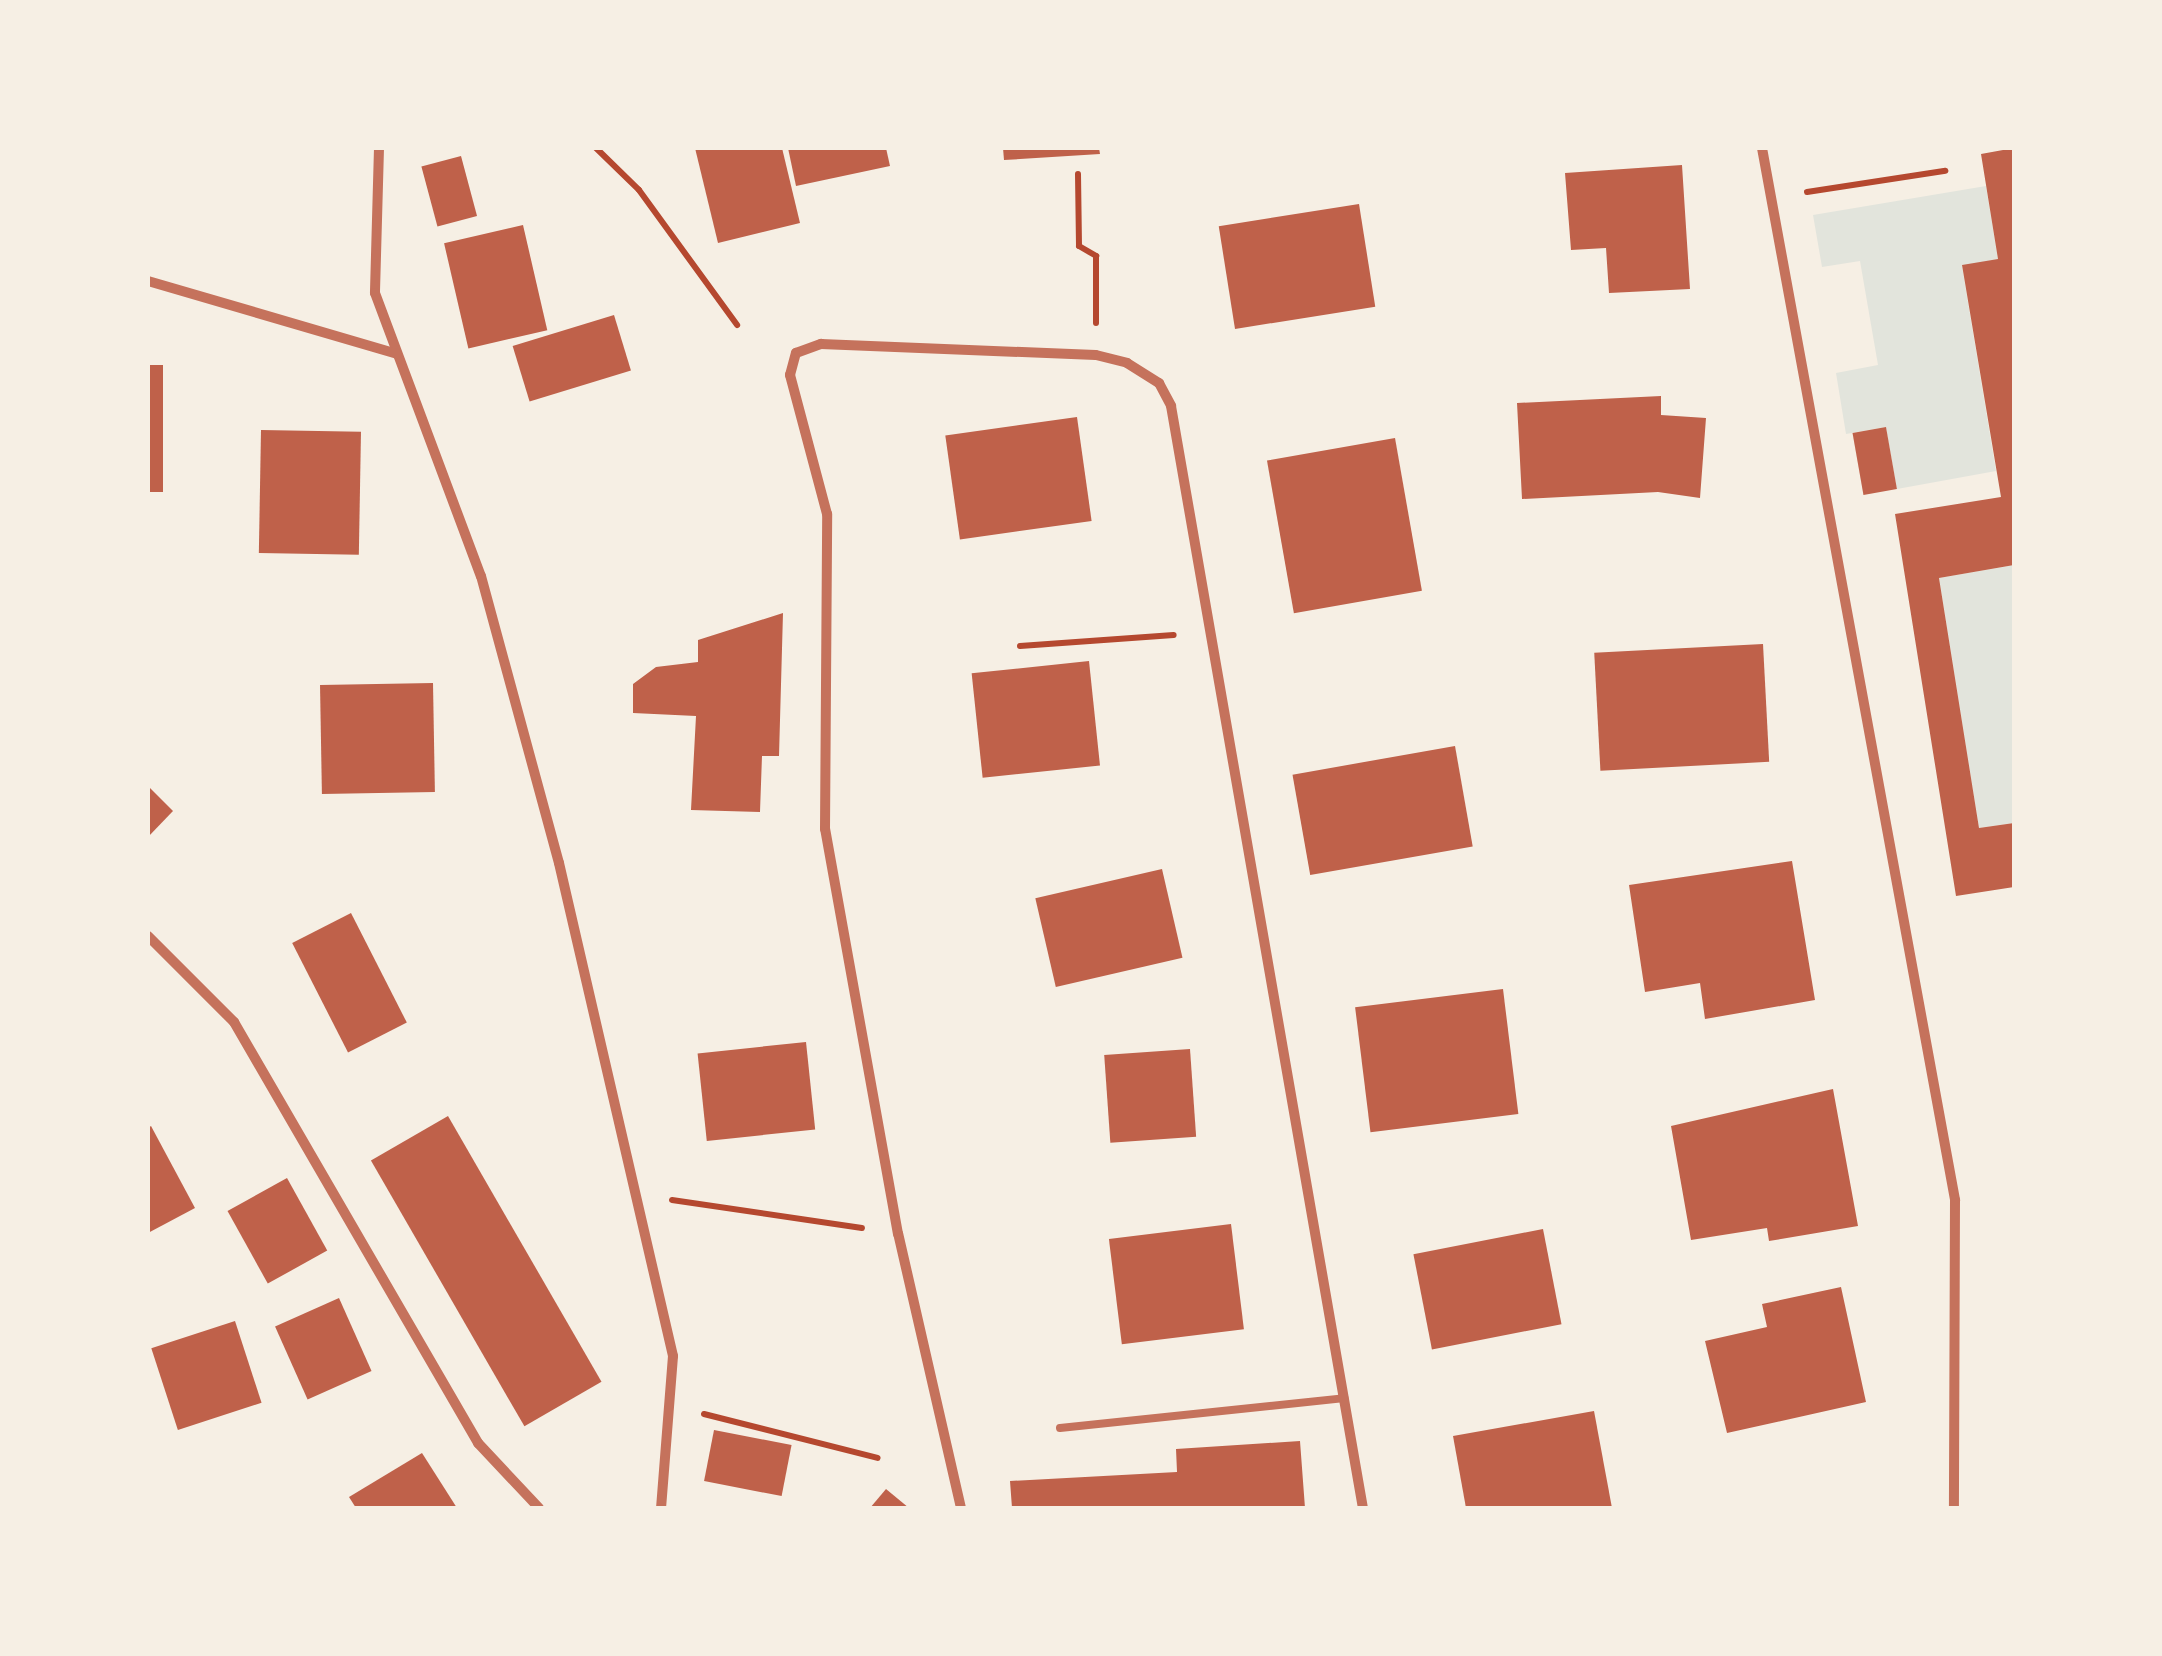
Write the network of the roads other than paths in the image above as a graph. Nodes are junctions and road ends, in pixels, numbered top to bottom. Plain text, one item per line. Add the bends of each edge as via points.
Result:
1 (380, 148) edge
2 (1762, 148) edge
3 (148, 281) edge
4 (397, 354) junction
5 (148, 936) edge
6 (1344, 1398) junction
7 (1060, 1428) dead end
8 (539, 1508) edge
9 (661, 1508) edge
10 (960, 1508) edge
11 (1363, 1508) edge
12 (1954, 1508) edge

1 - 4 street via 375,294
2 - 12 street via 1955,1200
3 - 4 street
4 - 9 street via 481,576 559,862 673,1356
5 - 8 street via 234,1022 478,1443
6 - 7 lane
6 - 10 street via 1172,406 1159,383 1128,362 1096,354 821,344 796,353 790,375 827,514 825,829 898,1234
6 - 11 street

